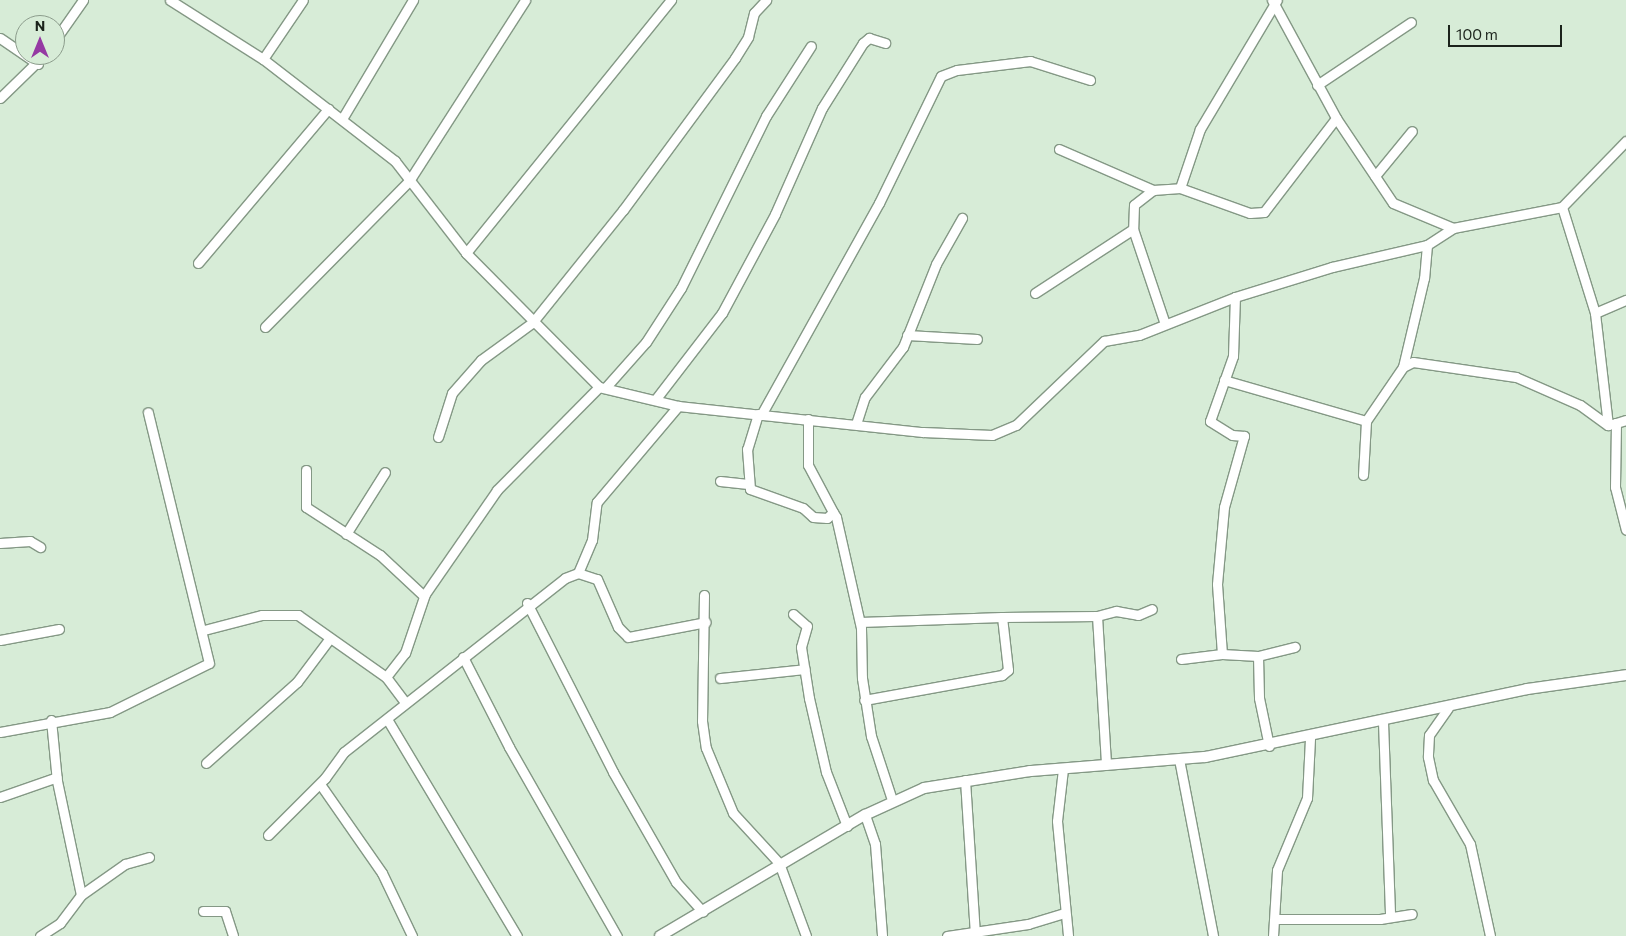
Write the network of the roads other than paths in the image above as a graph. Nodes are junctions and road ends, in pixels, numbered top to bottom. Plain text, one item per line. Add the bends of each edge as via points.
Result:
1 (83, 0) edge
2 (170, 0) edge
3 (303, 0) edge
4 (413, 0) edge
5 (525, 0) edge
6 (671, 0) edge
7 (766, 0) edge
8 (1275, 2) edge
9 (187, 3) edge
10 (1411, 22) dead end
11 (65, 26) edge
12 (0, 38) edge
13 (885, 43) dead end
14 (811, 46) dead end
15 (15, 48) edge
16 (263, 58) junction
17 (37, 65) edge
18 (1090, 80) dead end
19 (1316, 85) junction
20 (0, 98) edge
21 (328, 109) junction
22 (1336, 118) junction
23 (342, 119) junction
24 (1412, 131) dead end
25 (1626, 141) edge
26 (1059, 149) dead end
27 (1375, 176) junction
28 (409, 181) junction
29 (1180, 188) junction
30 (1153, 190) junction
31 (1562, 207) junction
32 (962, 218) dead end
33 (1454, 228) junction
34 (1133, 229) junction
35 (1427, 245) junction
36 (466, 253) junction
37 (198, 263) dead end
38 (1035, 293) dead end
39 (1235, 297) junction
40 (1626, 300) edge
41 (1595, 313) junction
42 (532, 323) junction
43 (1165, 324) junction
44 (265, 327) dead end
45 (907, 335) junction
46 (977, 339) dead end
47 (1403, 367) junction
48 (1224, 380) junction
49 (603, 387) junction
50 (655, 400) junction
51 (678, 406) junction
52 (148, 412) dead end
53 (760, 414) junction
54 (808, 419) junction
55 (1366, 420) junction
56 (1626, 420) edge
57 (856, 424) junction
58 (1612, 424) junction
59 (438, 438) dead end
60 (306, 470) dead end
61 (385, 472) dead end
62 (1363, 475) dead end
63 (720, 481) dead end
64 (748, 484) junction
65 (833, 512) junction
66 (1625, 526) edge
67 (346, 534) junction
68 (0, 543) edge
69 (40, 547) dead end
70 (578, 572) junction
71 (704, 595) dead end
72 (424, 596) junction
73 (527, 603) junction
74 (1152, 609) dead end
75 (793, 614) dead end
76 (1097, 616) junction
77 (1002, 617) junction
78 (706, 622) junction
79 (860, 622) junction
80 (59, 630) dead end
81 (204, 630) junction
82 (330, 638) junction
83 (0, 640) edge
84 (1295, 647) dead end
85 (1222, 654) junction
86 (1258, 656) junction
87 (463, 657) junction
88 (1181, 659) dead end
89 (805, 669) junction
90 (1626, 675) edge
91 (386, 678) junction
92 (720, 678) dead end
93 (864, 700) junction
94 (404, 701) junction
95 (1448, 708) junction
96 (387, 719) junction
97 (51, 720) junction
98 (1384, 722) junction
99 (0, 732) edge
100 (1310, 738) junction
101 (1269, 746) junction
102 (1179, 759) junction
103 (206, 763) dead end
104 (1106, 766) junction
105 (1063, 769) junction
106 (57, 777) junction
107 (965, 780) junction
108 (320, 784) junction
109 (0, 797) edge
110 (892, 800) junction
111 (865, 815) junction
112 (847, 826) junction
113 (268, 835) dead end
114 (149, 857) dead end
115 (780, 864) junction
116 (81, 895) junction
117 (202, 911) dead end
118 (703, 912) junction
119 (1063, 913) junction
120 (1412, 914) dead end
121 (1390, 917) junction
122 (1276, 918) junction
123 (975, 934) edge
124 (40, 936) edge
125 (233, 936) edge
126 (412, 936) edge
127 (517, 936) edge
128 (618, 936) edge
129 (660, 936) edge
130 (806, 936) edge
131 (882, 936) edge
132 (947, 936) edge
133 (1068, 936) edge
134 (1213, 936) edge
135 (1274, 936) edge
136 (1490, 936) edge

1 - 11 street
2 - 9 street
3 - 16 street
4 - 23 street
5 - 28 street
6 - 36 street
7 - 42 street via 754,13 748,36 735,58 623,210
8 - 19 street
8 - 29 street via 1200,129
9 - 16 street
10 - 19 street
12 - 15 street
13 - 50 street via 870,38 863,43 822,108 775,214 722,313
14 - 49 street via 762,124 681,288 646,342
16 - 21 street
17 - 20 street
18 - 53 street via 1030,61 958,70 942,76 879,203
19 - 22 street
21 - 23 street
21 - 37 street
22 - 27 street
22 - 29 street via 1264,212 1250,213
23 - 28 street via 395,161
24 - 27 street
25 - 31 street
26 - 30 street
27 - 33 street via 1393,203
28 - 36 street
28 - 44 street
29 - 30 street
30 - 34 street via 1134,206
31 - 33 street
31 - 41 street
32 - 45 street via 936,264
33 - 35 street
34 - 38 street
34 - 43 street
35 - 39 street via 1388,251
35 - 47 street via 1424,278
36 - 42 street
39 - 43 street
39 - 48 street via 1233,356
40 - 41 street
41 - 58 street
42 - 49 street
42 - 59 street via 481,360 452,393
43 - 57 street via 1104,341 1028,414 998,433 968,436
45 - 46 street
45 - 57 street via 898,356 865,397
47 - 55 street
47 - 58 street via 1413,362 1516,378 1580,405
48 - 55 street
48 - 85 street via 1210,420 1232,435 1244,436 1224,507 1217,584
49 - 50 street
49 - 72 street via 497,490
50 - 51 street
51 - 53 street
51 - 70 street via 597,502 592,540
52 - 81 street
53 - 54 street
53 - 64 street via 747,450
54 - 57 street
54 - 65 street via 808,465
55 - 62 street
56 - 58 street
58 - 66 street via 1615,488
60 - 67 street via 306,506
61 - 67 street
63 - 64 street
64 - 65 street via 756,494 803,508 813,517 828,518
65 - 79 street via 841,531
67 - 72 street via 380,555
68 - 69 street via 30,541
70 - 73 street
70 - 78 street via 597,579 618,627 628,637
71 - 78 street
72 - 91 street via 405,653
73 - 87 street
73 - 118 street via 613,772 676,882
74 - 76 street via 1138,615 1116,611
75 - 89 street via 807,626 801,647
76 - 77 street
76 - 104 street
77 - 79 street
77 - 93 street via 1008,670 1002,675
78 - 115 street via 702,720 706,748 733,813
79 - 93 street
80 - 83 street
81 - 82 street via 262,616 298,615
81 - 97 street via 209,663 110,712
82 - 91 street
82 - 103 street via 297,682
84 - 86 street
85 - 86 street
85 - 88 street
86 - 101 street via 1259,698
87 - 94 street
87 - 128 street
89 - 92 street
89 - 112 street via 826,772
90 - 95 street via 1527,689
91 - 94 street
93 - 110 street
94 - 96 street
95 - 98 street
95 - 136 street via 1429,735 1428,756 1433,780 1470,844
96 - 108 street via 344,752
96 - 127 street
97 - 99 street
97 - 106 street
98 - 100 street
98 - 121 street
100 - 101 street
100 - 122 street via 1307,798 1277,870
101 - 102 street
102 - 104 street
102 - 134 street
104 - 105 street
105 - 107 street
105 - 119 street via 1057,792
106 - 109 street
106 - 116 street
107 - 110 street
107 - 123 street
108 - 113 street
108 - 126 street via 382,873
110 - 111 street
111 - 112 street
111 - 131 street via 875,844
112 - 115 street
114 - 116 street via 125,864
115 - 118 street
115 - 130 street
116 - 124 street via 60,923
117 - 125 street via 225,911
118 - 129 street
119 - 123 street
119 - 133 street
120 - 121 street
121 - 122 street
122 - 135 street
123 - 132 street

